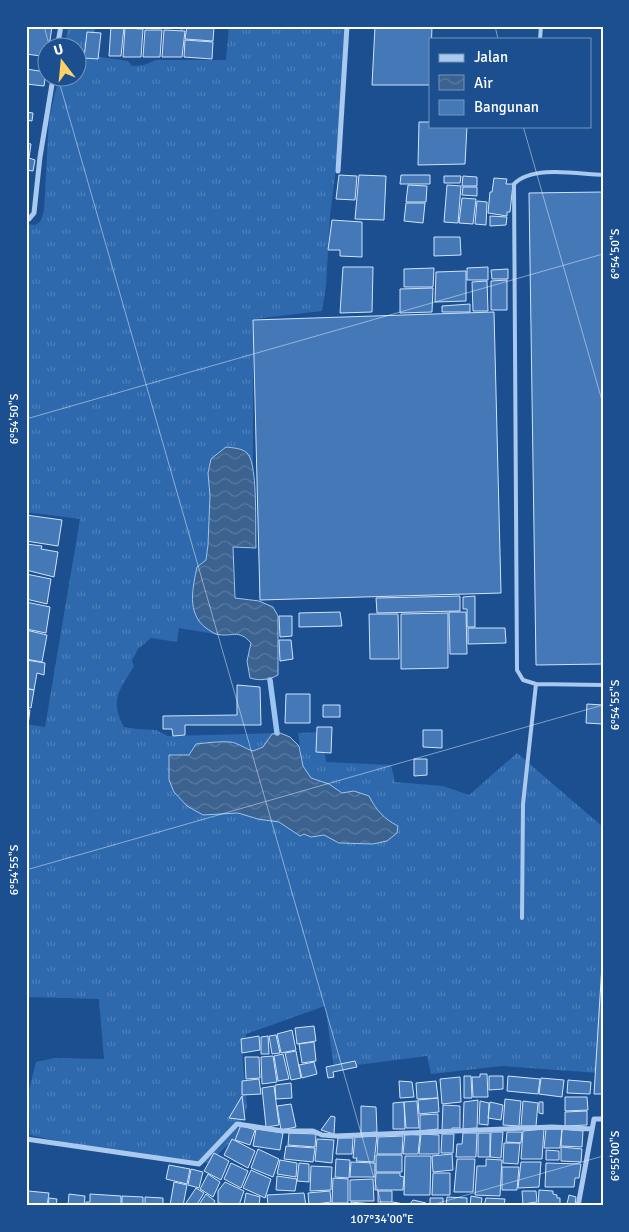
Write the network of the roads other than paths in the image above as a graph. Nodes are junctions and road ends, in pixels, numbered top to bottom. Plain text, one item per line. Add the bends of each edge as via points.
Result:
1 (347, 26) edge
2 (51, 88) edge
3 (338, 171) dead end
4 (603, 175) edge
5 (26, 219) edge
6 (536, 684) junction
7 (603, 685) edge
8 (522, 918) dead end
9 (603, 1119) edge
10 (592, 1129) junction
11 (26, 1139) edge
12 (578, 1206) edge

1 - 3 street
2 - 5 street via 34,213
4 - 6 lane via 538,172 521,177 514,184 517,670 523,680
6 - 7 lane
6 - 8 lane via 523,804
9 - 10 street via 594,1119
10 - 11 street via 552,1127 336,1136 237,1124 199,1164
10 - 12 street

